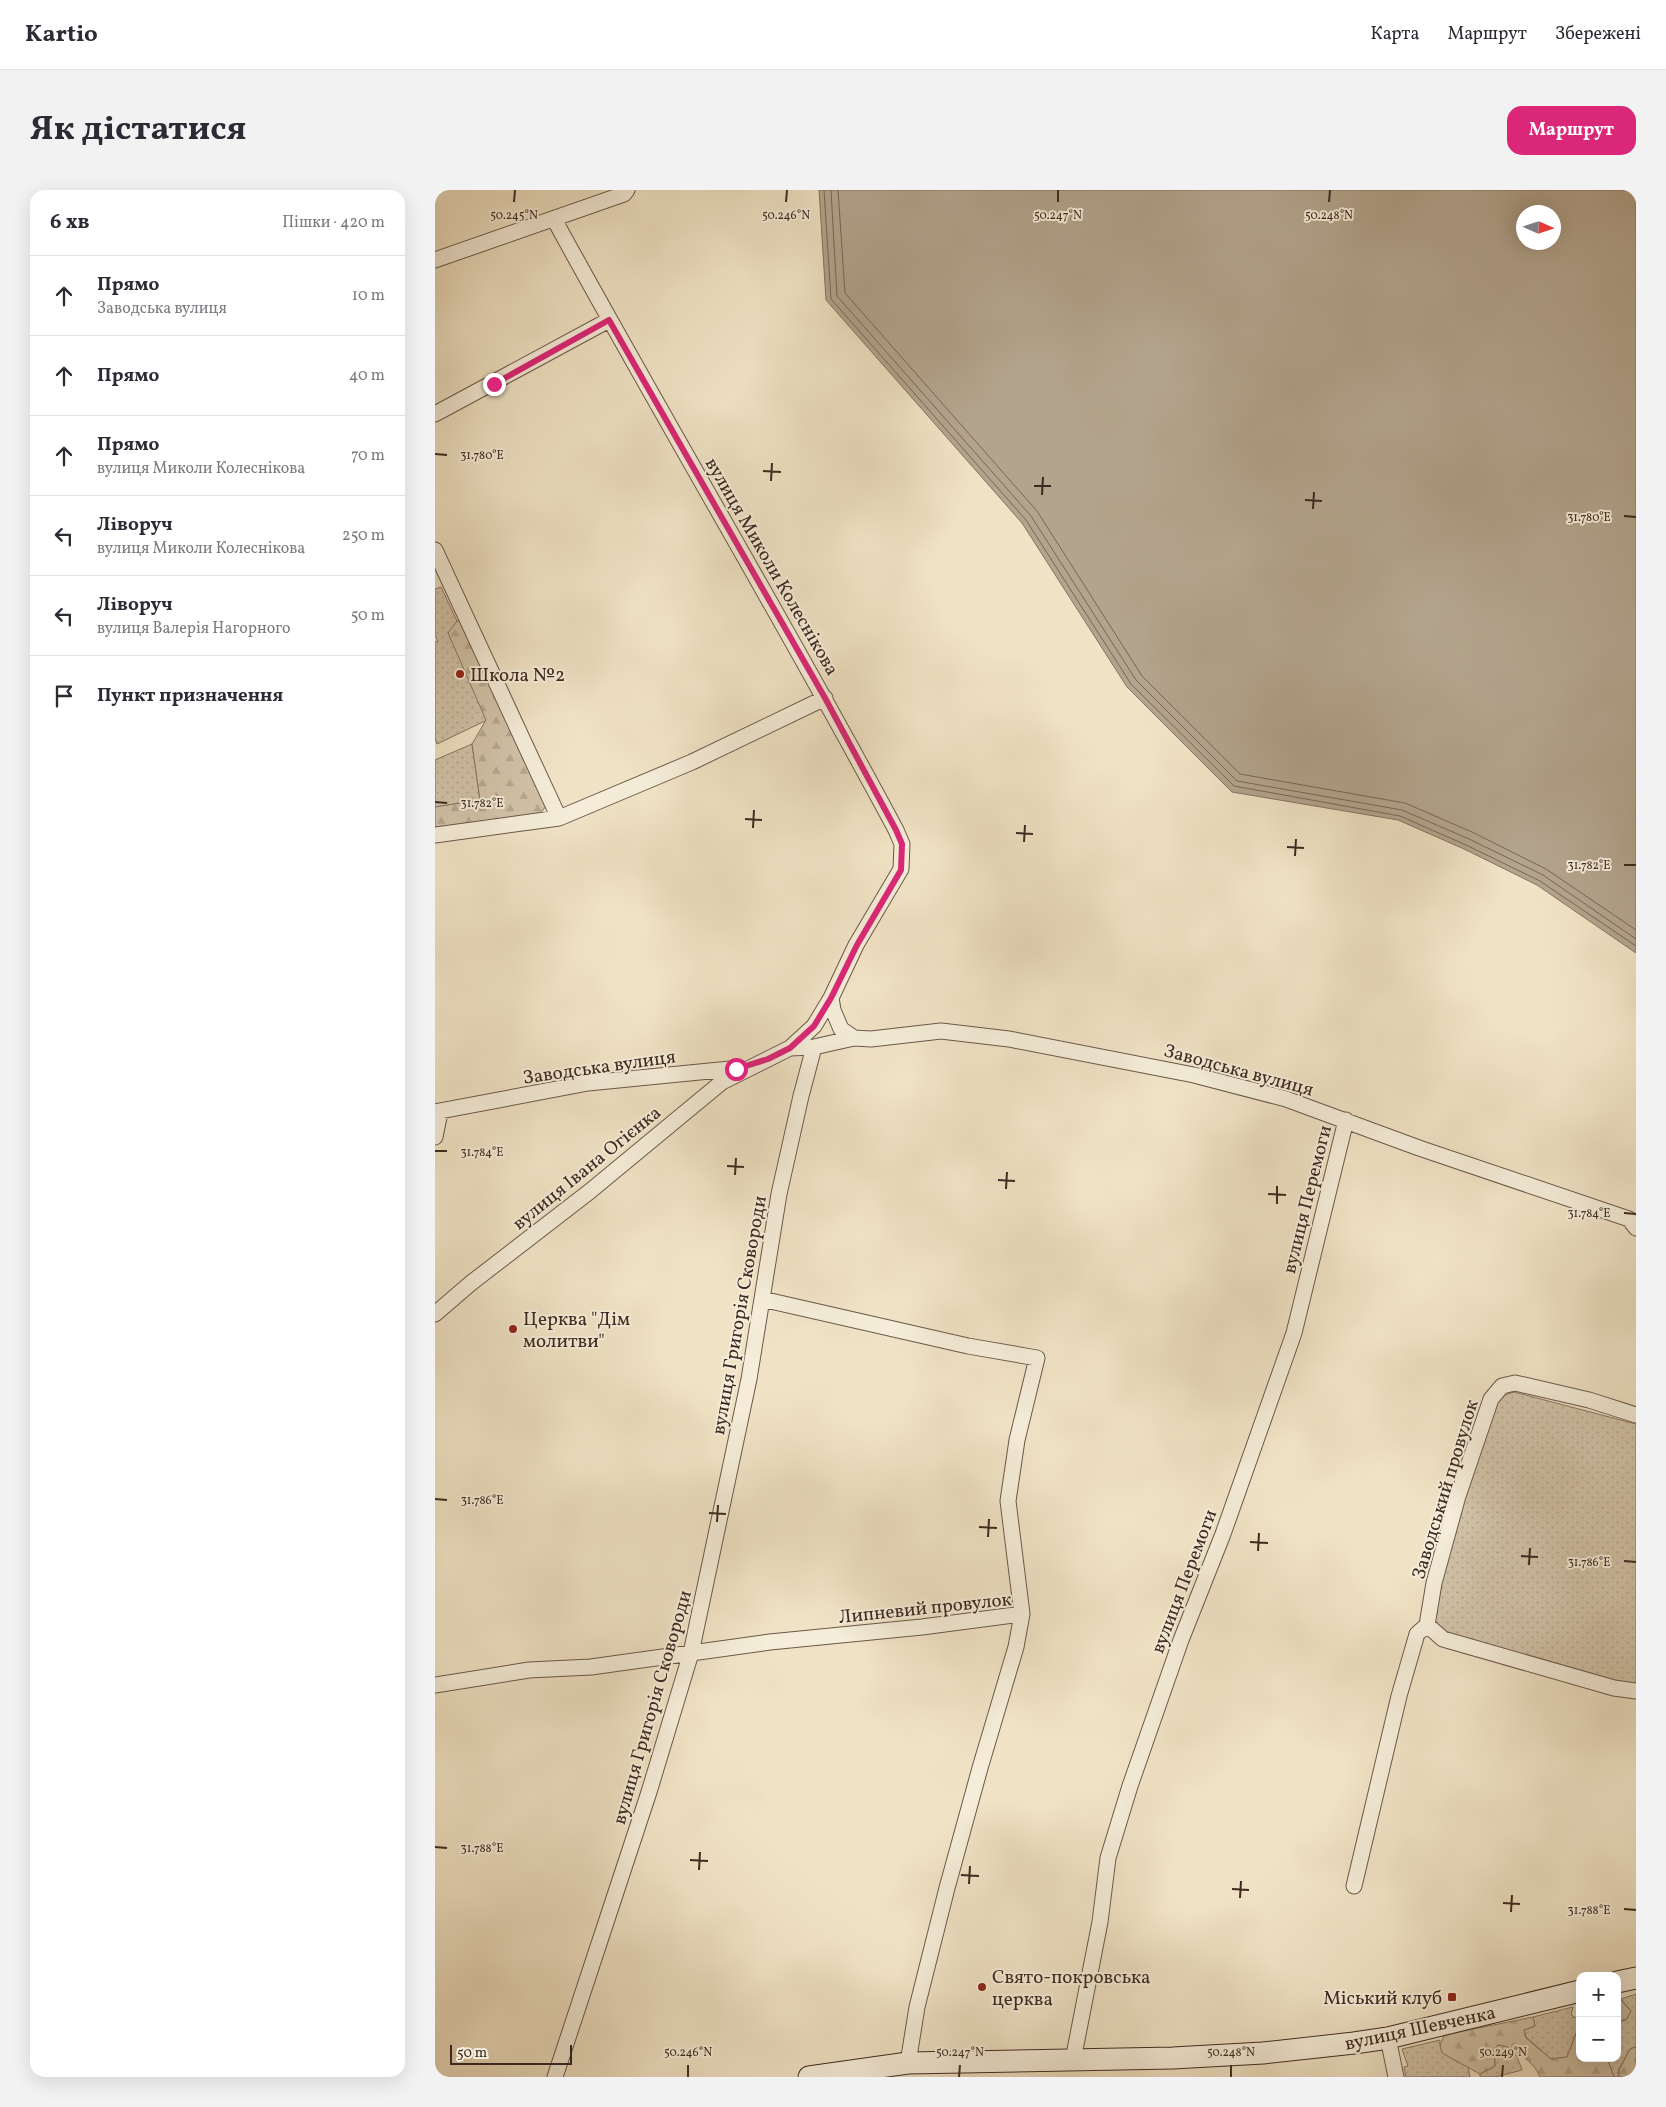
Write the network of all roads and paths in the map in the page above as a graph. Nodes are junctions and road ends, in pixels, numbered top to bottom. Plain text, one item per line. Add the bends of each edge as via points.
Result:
1 (627, 190) edge
2 (554, 220) junction
3 (435, 260) edge
4 (609, 320) junction
5 (435, 414) edge
6 (435, 550) edge
7 (825, 698) junction
8 (559, 818) junction
9 (435, 835) edge
10 (832, 1004) junction
11 (854, 1038) junction
12 (814, 1047) junction
13 (790, 1048) junction
14 (768, 1059) junction
15 (438, 1112) edge
16 (1346, 1120) junction
17 (435, 1137) edge
18 (1636, 1228) edge
19 (762, 1299) junction
20 (435, 1314) edge
21 (1636, 1414) edge
22 (1022, 1614) junction
23 (1427, 1625) junction
24 (691, 1653) junction
25 (435, 1686) edge
26 (1636, 1691) edge
27 (1354, 1886) dead end
28 (1636, 1978) edge
29 (1621, 1981) edge
30 (1576, 1992) edge
31 (1388, 2038) junction
32 (1073, 2060) junction
33 (908, 2063) junction
34 (555, 2077) edge
35 (809, 2077) edge
36 (1397, 2077) edge

1 - 2 street via 624,194
2 - 3 street
2 - 4 street, вулиця Миколи Колеснікова
4 - 5 street
4 - 7 street, вулиця Миколи Колеснікова
6 - 8 street
7 - 8 street via 692,762
7 - 10 street, вулиця Миколи Колеснікова via 902,844 901,870 857,945
8 - 9 street
10 - 11 street via 841,1029
10 - 13 street, вулиця Миколи Колеснікова
11 - 12 street, Заводська вулиця
11 - 16 street, Заводська вулиця via 941,1031 1009,1039 1194,1075 1286,1099
12 - 13 street, Заводська вулиця
12 - 19 street, вулиця Григорія Сковороди via 779,1194
13 - 14 street
14 - 15 street, Заводська вулиця via 736,1069 588,1084
14 - 20 street, вулиця Івана Огієнка via 722,1082
15 - 17 street
16 - 18 street, Заводська вулиця via 1629,1219
16 - 32 street, вулиця Перемоги via 1294,1332 1129,1786 1108,1858 1100,1922
19 - 22 street via 968,1346 1037,1358 1017,1440 1008,1501
19 - 24 street, вулиця Григорія Сковороди via 731,1472
21 - 23 street, Заводський провулок via 1515,1383 1502,1386 1491,1400 1458,1496 1434,1583
22 - 24 street, Липневий провулок
22 - 33 street, Липневий провулок via 1016,1647 947,1888 917,2007
23 - 26 street via 1443,1639 1614,1688
23 - 27 street, Заводський провулок via 1417,1634 1399,1696
24 - 25 street, Липневий провулок via 591,1668 529,1670
24 - 34 street, вулиця Григорія Сковороди
28 - 29 street
30 - 31 street, вулиця Шевченка
31 - 32 street, вулиця Шевченка via 1263,2053
31 - 36 street
32 - 33 street, вулиця Шевченка
33 - 35 street, вулиця Шевченка

